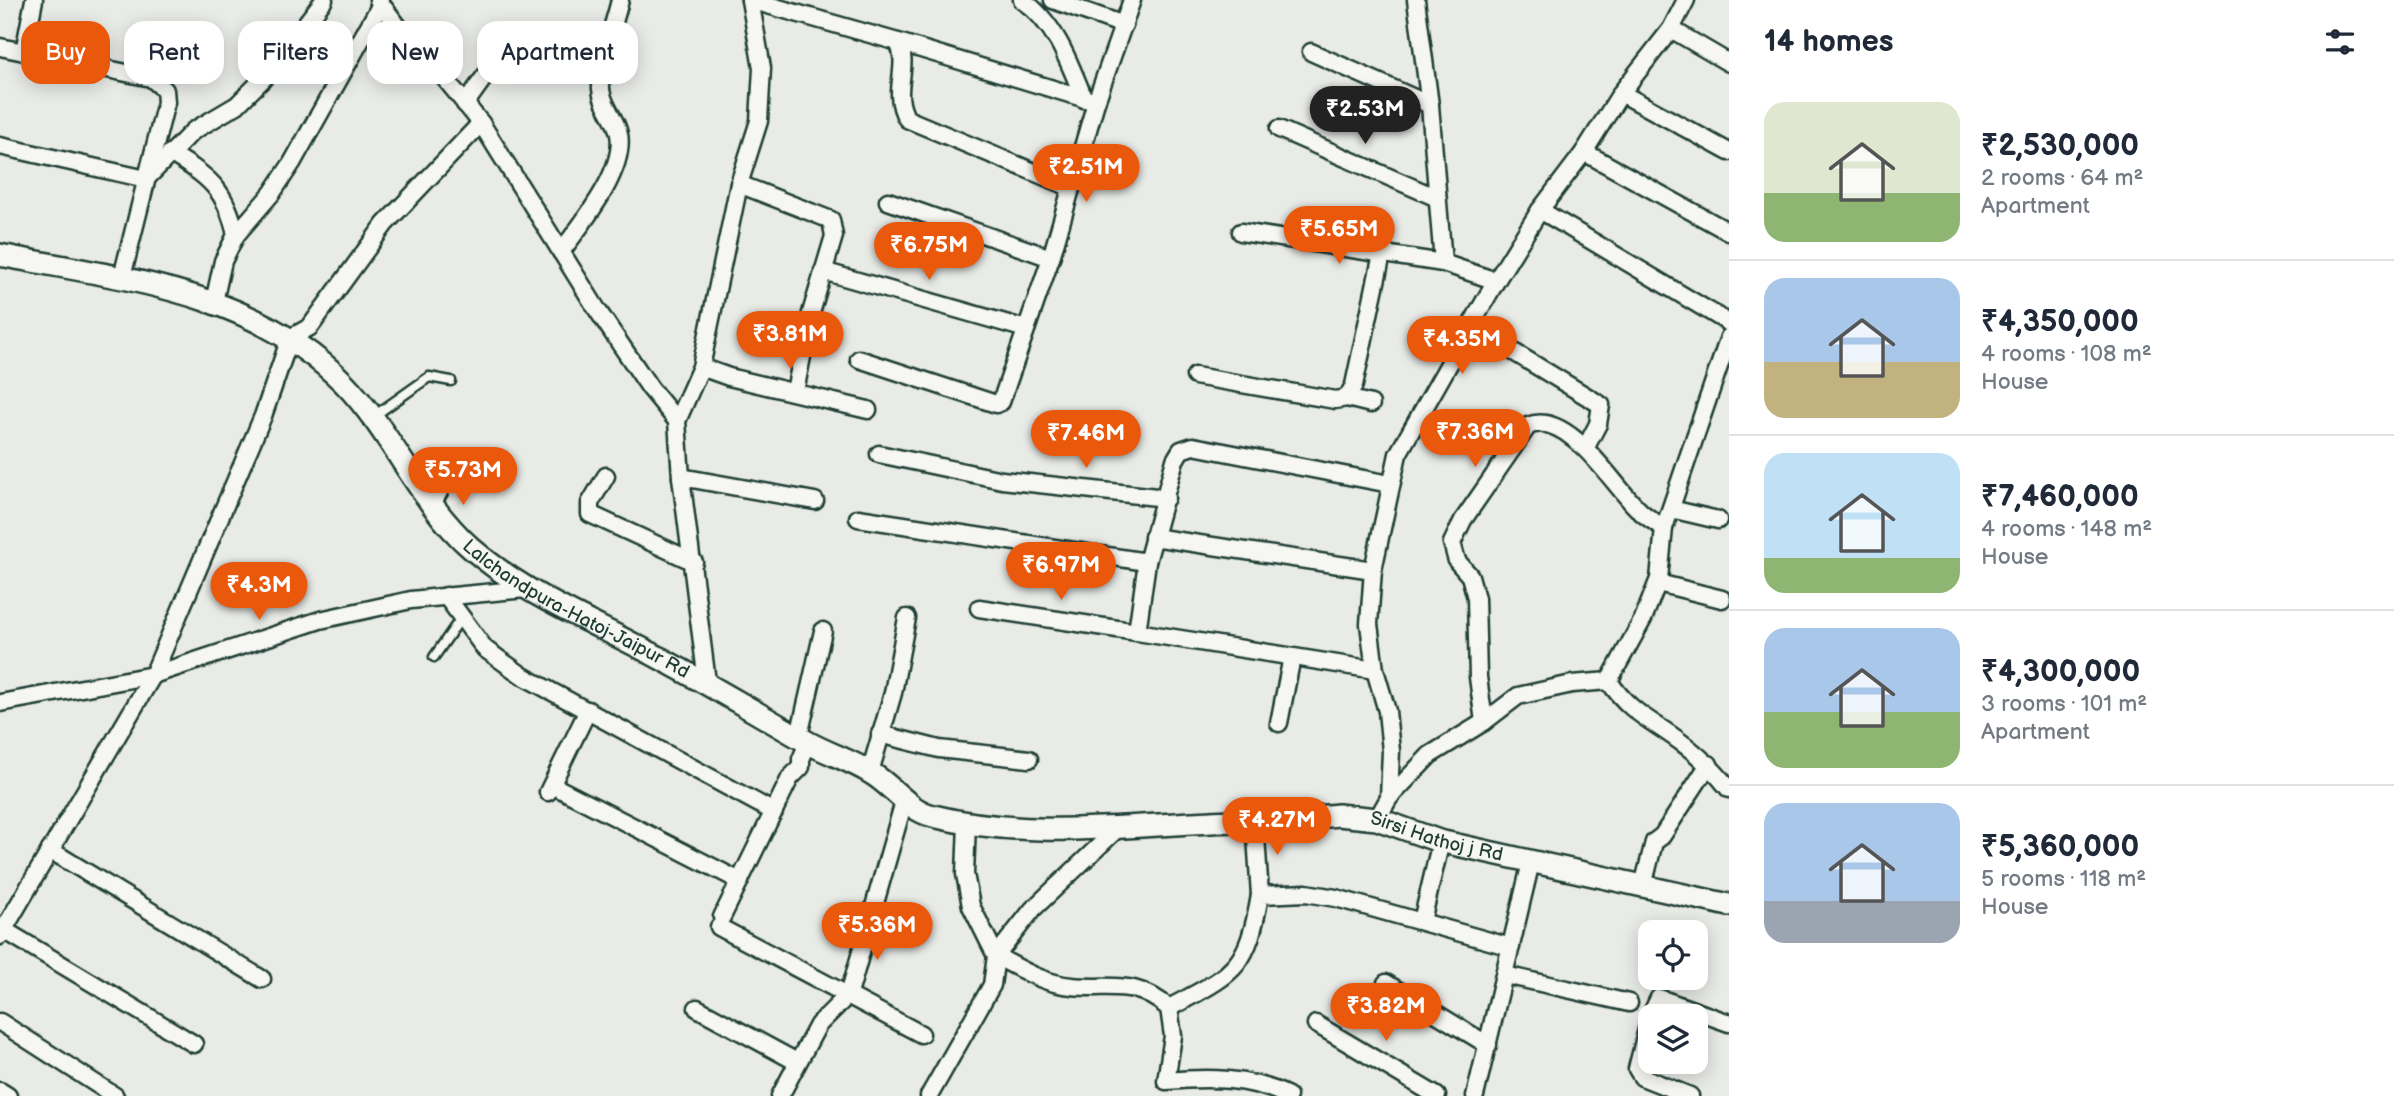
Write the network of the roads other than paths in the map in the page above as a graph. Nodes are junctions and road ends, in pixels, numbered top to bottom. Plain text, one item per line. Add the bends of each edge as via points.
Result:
1 (34, 0) edge
2 (324, 0) edge
3 (620, 0) edge
4 (750, 0) edge
5 (1022, 0) edge
6 (1053, 0) edge
7 (1132, 0) edge
8 (1415, 0) edge
9 (1686, 0) edge
10 (379, 3) edge
11 (30, 21) edge
12 (1124, 24) junction
13 (1671, 29) junction
14 (898, 42) junction
15 (0, 47) edge
16 (21, 51) edge
17 (1311, 52) dead end
18 (1729, 63) edge
19 (110, 72) edge
20 (479, 84) edge
21 (1621, 93) junction
22 (1090, 101) junction
23 (465, 104) junction
24 (1430, 105) junction
25 (481, 122) junction
26 (1279, 129) dead end
27 (0, 146) edge
28 (1584, 152) junction
29 (1729, 152) edge
30 (170, 153) junction
31 (146, 179) junction
32 (739, 184) junction
33 (1072, 188) junction
34 (1437, 198) junction
35 (888, 201) dead end
36 (1540, 210) junction
37 (1241, 232) dead end
38 (1729, 232) edge
39 (236, 235) junction
40 (561, 252) junction
41 (1382, 254) junction
42 (0, 255) edge
43 (1051, 258) junction
44 (1443, 263) junction
45 (823, 271) junction
46 (122, 277) junction
47 (1496, 281) junction
48 (214, 302) junction
49 (1729, 323) edge
50 (1471, 326) junction
51 (1026, 329) junction
52 (1729, 337) edge
53 (290, 338) junction
54 (859, 359) dead end
55 (701, 368) junction
56 (1195, 376) dead end
57 (451, 381) dead end
58 (795, 391) junction
59 (1347, 398) junction
60 (1371, 404) dead end
61 (868, 410) dead end
62 (372, 418) junction
63 (677, 421) junction
64 (1586, 447) junction
65 (879, 454) dead end
66 (462, 459) dead end
67 (606, 475) dead end
68 (681, 477) junction
69 (1390, 484) junction
70 (1166, 498) junction
71 (815, 501) dead end
72 (435, 506) junction
73 (1671, 509) junction
74 (858, 518) dead end
75 (1718, 520) dead end
76 (1664, 528) junction
77 (1153, 537) junction
78 (694, 562) junction
79 (1147, 562) junction
80 (1373, 570) junction
81 (1658, 583) junction
82 (525, 589) junction
83 (446, 596) junction
84 (1722, 599) dead end
85 (979, 608) dead end
86 (461, 618) junction
87 (907, 618) dead end
88 (823, 631) dead end
89 (1137, 632) junction
90 (434, 657) dead end
91 (1292, 657) junction
92 (1375, 670) junction
93 (153, 675) junction
94 (1609, 681) junction
95 (707, 682) junction
96 (0, 703) edge
97 (589, 710) junction
98 (1484, 722) junction
99 (1279, 723) dead end
100 (880, 734) junction
101 (803, 746) junction
102 (1030, 759) dead end
103 (1709, 764) junction
104 (870, 772) junction
105 (1729, 789) edge
106 (905, 798) junction
107 (1389, 798) junction
108 (774, 811) junction
109 (929, 816) joint
110 (1377, 819) junction
111 (1255, 822) junction
112 (967, 823) junction
113 (1118, 828) junction
114 (1441, 841) junction
115 (50, 850) junction
116 (1531, 862) junction
117 (740, 881) junction
118 (1643, 886) junction
119 (1260, 895) junction
120 (1729, 905) edge
121 (1422, 921) junction
122 (2, 933) edge
123 (1511, 947) junction
124 (996, 956) junction
125 (1505, 975) junction
126 (262, 979) dead end
127 (1386, 983) dead end
128 (849, 994) junction
129 (1629, 1003) dead end
130 (1656, 1004) edge
131 (1676, 1004) edge
132 (697, 1008) dead end
133 (1169, 1009) junction
134 (1708, 1016) edge
135 (0, 1022) edge
136 (1729, 1023) edge
137 (1315, 1024) dead end
138 (921, 1034) dead end
139 (194, 1044) dead end
140 (1488, 1045) junction
141 (797, 1062) junction
142 (1640, 1074) edge
143 (1164, 1088) edge
144 (0, 1091) edge
145 (8, 1096) edge
146 (115, 1096) edge
147 (780, 1096) edge
148 (929, 1096) edge
149 (1288, 1096) edge
150 (1437, 1096) edge
151 (1475, 1096) edge
152 (1690, 1096) edge

1 - 11 street
2 - 30 street via 237,105 193,131
3 - 40 street via 605,50 601,93 619,132 619,154 598,197
4 - 14 street
4 - 32 street via 762,68 759,121
5 - 22 street via 1035,9 1066,54
6 - 12 street
7 - 12 street
8 - 24 street
9 - 13 street
10 - 23 street
10 - 39 street via 292,163
12 - 22 street
13 - 18 street
13 - 21 street
14 - 22 street
14 - 33 street via 903,52 899,99 907,119
15 - 16 street
17 - 24 street
19 - 31 street via 160,83 166,90
20 - 23 street
21 - 28 street
21 - 29 street
22 - 33 street
23 - 25 street
24 - 34 street
25 - 40 street
25 - 53 street via 385,224 310,327
26 - 34 street
27 - 31 street
28 - 36 street
28 - 38 street
30 - 31 street
30 - 39 street via 208,177 222,194
31 - 46 street
32 - 45 street via 831,220 834,236
32 - 55 street
33 - 43 street
34 - 44 street
35 - 43 street
36 - 47 street
36 - 49 street
37 - 41 street
39 - 48 street via 223,261
40 - 63 street via 650,388
41 - 44 street
41 - 59 street via 1354,385
42 - 46 street, Lalchandpura-Hatoj-Jaipur Rd
43 - 51 street
44 - 47 street
45 - 51 street
45 - 58 street
46 - 48 street, Lalchandpura-Hatoj-Jaipur Rd
47 - 50 street
48 - 53 street, Lalchandpura-Hatoj-Jaipur Rd
50 - 64 street via 1601,405 1598,424
50 - 69 street via 1411,427
51 - 54 street via 1004,398 996,404
52 - 73 street
53 - 62 street, Lalchandpura-Hatoj-Jaipur Rd via 346,385
53 - 93 street via 263,416
55 - 58 street
55 - 63 street
56 - 59 street via 1335,400
57 - 62 lane via 429,377 418,382
58 - 61 street
59 - 60 street
62 - 72 street, Lalchandpura-Hatoj-Jaipur Rd
63 - 68 street
64 - 76 street via 1637,509
64 - 98 street via 1548,424 1528,426 1452,543 1476,598
65 - 70 street via 1002,480
66 - 72 lane
67 - 78 street via 590,503 590,514
68 - 71 street
68 - 78 street
69 - 70 street via 1193,446 1181,450 1175,460
69 - 80 street
70 - 77 street
72 - 82 street, Lalchandpura-Hatoj-Jaipur Rd via 470,547
73 - 75 street
73 - 76 street
74 - 79 street
76 - 81 street
77 - 79 street
77 - 80 street
78 - 95 street
79 - 89 street
80 - 92 street via 1369,624
81 - 84 street
81 - 94 street
82 - 83 street
82 - 95 street, Lalchandpura-Hatoj-Jaipur Rd
83 - 86 street
83 - 93 street via 320,620
85 - 89 street
86 - 90 lane
86 - 97 street via 485,649 523,676
87 - 100 street
88 - 101 street
89 - 91 street
91 - 92 street
91 - 99 street
92 - 107 street via 1391,751
93 - 96 street
93 - 115 street
94 - 98 street via 1518,696
94 - 103 street via 1649,723
95 - 101 street, Lalchandpura-Hatoj-Jaipur Rd
97 - 108 street
97 - 117 street via 549,790
98 - 107 street via 1430,755
100 - 102 street via 939,749
100 - 104 street
101 - 104 street, Lalchandpura-Hatoj-Jaipur Rd
101 - 108 street via 797,774 790,778
103 - 105 street
103 - 118 street via 1654,842
104 - 106 street, Lalchandpura-Hatoj-Jaipur Rd
106 - 109 street, Lalchandpura-Hatoj-Jaipur Rd via 913,809
106 - 128 street
107 - 110 street
108 - 117 street
109 - 112 street, Sirsi Hathoj j Rd
110 - 111 street, Sirsi Hathoj j Rd via 1338,814
110 - 114 street, Sirsi Hathoj j Rd
111 - 113 street, Sirsi Hathoj j Rd
111 - 119 street
112 - 113 street, Sirsi Hathoj j Rd via 1083,831
112 - 124 street via 965,874 971,906
113 - 124 street via 1033,909
114 - 116 street, Sirsi Hathoj j Rd
114 - 121 street
115 - 122 street
115 - 126 street
116 - 118 street, Sirsi Hathoj j Rd
116 - 123 street
117 - 128 street via 720,922
118 - 120 street, Sirsi Hathoj j Rd
119 - 121 street via 1306,893
119 - 133 street via 1254,935 1240,963 1216,983
121 - 123 street
122 - 139 street
123 - 125 street
124 - 133 street via 1042,980 1072,986 1133,987
124 - 148 street via 992,985
125 - 129 street
125 - 140 street
127 - 140 street
128 - 138 street
128 - 141 street via 818,1025
130 - 131 street via 1659,998
132 - 141 street
133 - 143 street via 1173,1036
134 - 136 street
135 - 146 street
137 - 150 street
140 - 151 street
141 - 147 street
142 - 152 street
143 - 149 street via 1226,1079
144 - 145 street

